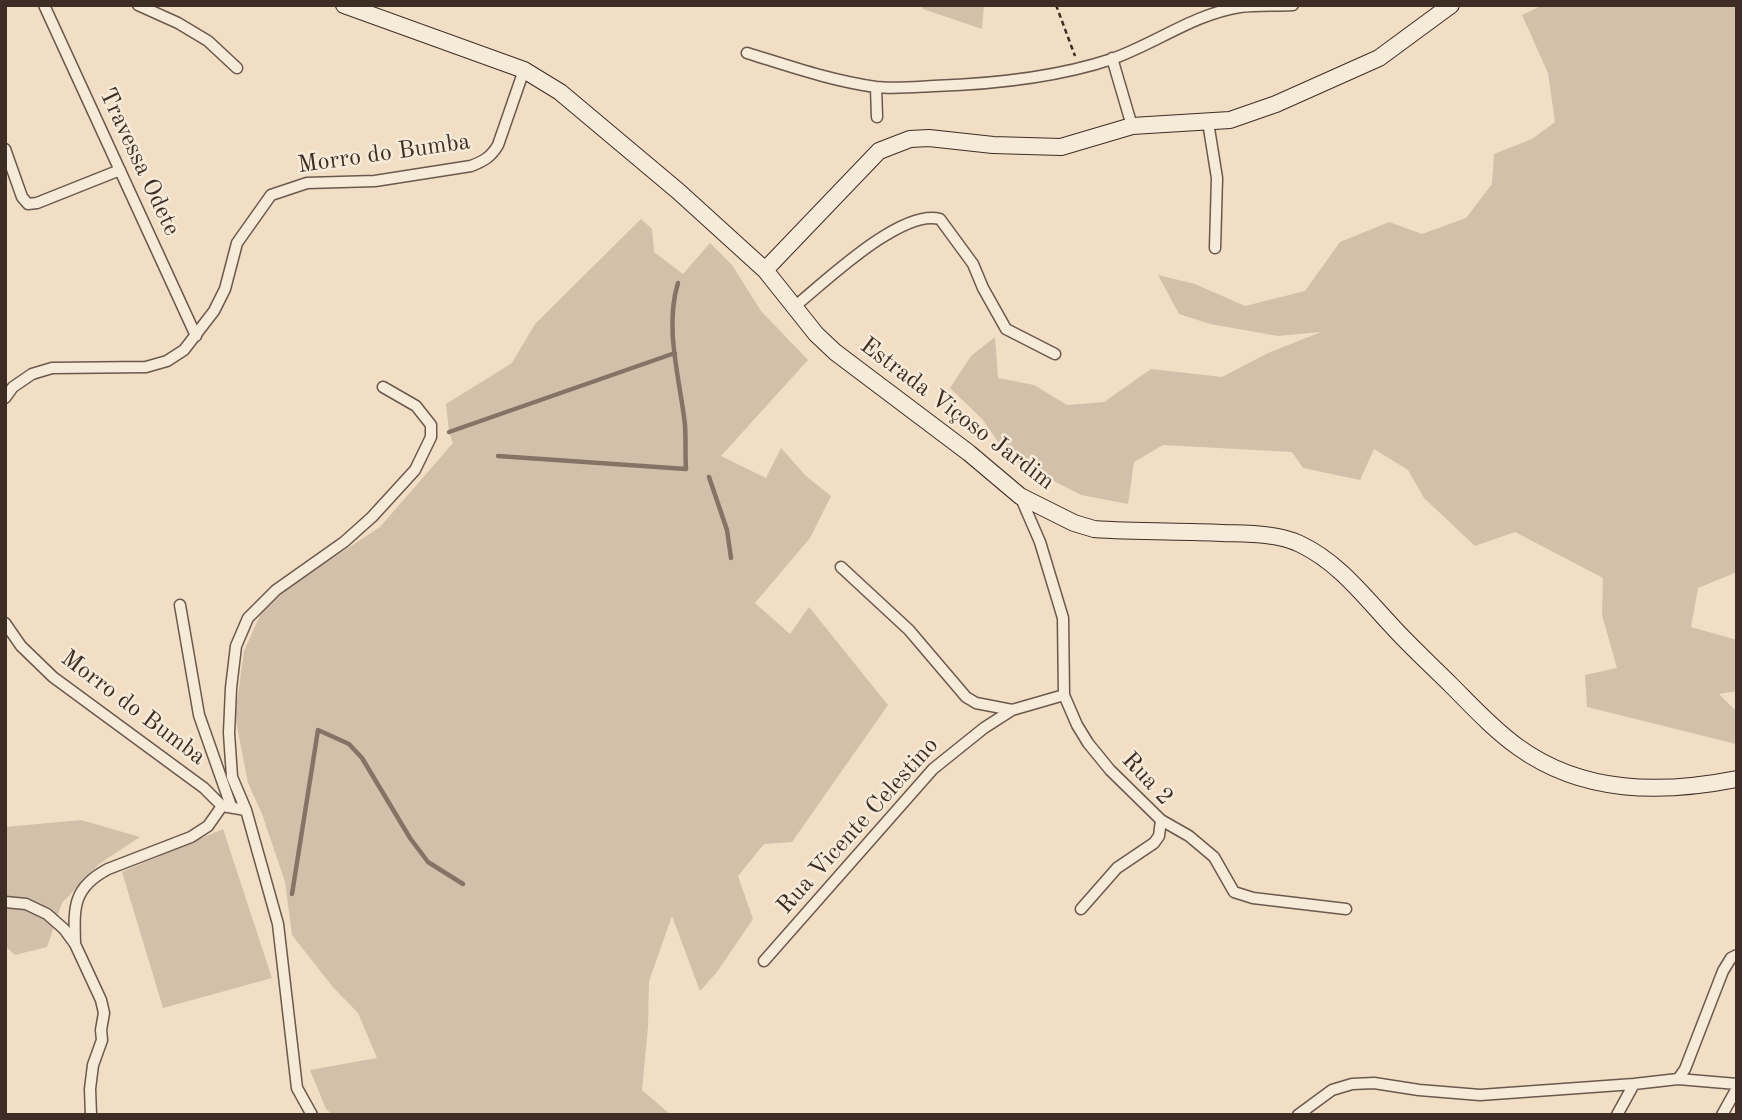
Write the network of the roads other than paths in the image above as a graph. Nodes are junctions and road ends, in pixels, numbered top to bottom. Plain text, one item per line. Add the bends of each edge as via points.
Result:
1 (44, 5) edge
2 (138, 5) edge
3 (344, 5) edge
4 (1293, 5) edge
5 (1451, 5) edge
6 (747, 53) dead end
7 (1112, 58) junction
8 (236, 68) dead end
9 (524, 70) junction
10 (876, 87) junction
11 (877, 117) dead end
12 (1208, 122) junction
13 (1132, 126) junction
14 (5, 149) edge
15 (120, 170) junction
16 (1215, 248) dead end
17 (765, 270) junction
18 (794, 307) junction
19 (196, 336) junction
20 (1055, 354) dead end
21 (383, 387) dead end
22 (5, 398) edge
23 (1020, 496) junction
24 (841, 567) dead end
25 (180, 605) dead end
26 (5, 623) edge
27 (1064, 695) junction
28 (1012, 710) junction
29 (1737, 779) edge
30 (227, 806) junction
31 (246, 810) junction
32 (1161, 821) junction
33 (5, 902) edge
34 (1081, 909) dead end
35 (1346, 909) dead end
36 (75, 944) junction
37 (1737, 955) edge
38 (764, 961) dead end
39 (1678, 1079) junction
40 (1634, 1084) junction
41 (1737, 1086) edge
42 (87, 1113) edge
43 (312, 1115) edge
44 (1298, 1115) edge
45 (1617, 1115) edge
46 (1722, 1115) edge

1 - 15 street, Travessa Odete
2 - 8 street via 202,37
3 - 9 main road, Estrada Viçoso Jardim
4 - 7 street via 1219,12
5 - 12 main road via 1379,58 1350,72 1246,115
6 - 10 street
7 - 10 street via 1079,69 1014,80
7 - 13 street
9 - 17 main road, Estrada Viçoso Jardim via 589,116
9 - 19 street, Morro do Bumba via 498,145 484,161 375,181 307,183 271,195 236,243 225,289
10 - 11 street
12 - 13 main road
12 - 16 street via 1217,178
13 - 17 main road via 1061,147 929,138 894,144 879,151
14 - 15 street via 28,204
15 - 19 street, Travessa Odete
17 - 18 main road, Estrada Viçoso Jardim
18 - 20 street via 884,236 931,216 940,219 973,264 1006,329
18 - 23 main road, Estrada Viçoso Jardim via 835,352
19 - 22 street, Morro do Bumba via 167,362 52,368 32,374
21 - 31 street via 416,406 431,425 431,438 415,470 372,517 276,590 248,618 236,646 229,733 232,777
23 - 27 street via 1040,542 1063,618
23 - 29 main road, Estrada Viçoso Jardim via 1094,529 1244,534 1299,544 1343,573 1392,627 1517,747 1570,776 1597,784 1652,788
24 - 28 street via 909,629 966,697
25 - 30 street via 199,715
26 - 30 street, Morro do Bumba via 53,677
27 - 28 street, Rua Vicente Celestino
27 - 32 street, Rua 2 via 1088,743
28 - 38 street, Rua Vicente Celestino via 933,768
30 - 31 street, Morro do Bumba
30 - 36 street via 191,836 108,869 82,888 74,906
31 - 43 street via 278,925 297,1088
32 - 34 street, Rua 2 via 1154,843 1117,868
32 - 35 street via 1214,857 1234,892
33 - 36 street via 26,904 47,914
36 - 42 street via 104,1013
37 - 39 street via 1723,971
39 - 40 street
39 - 41 street
40 - 44 street via 1480,1095 1352,1084 1332,1090
40 - 45 street
41 - 46 street

